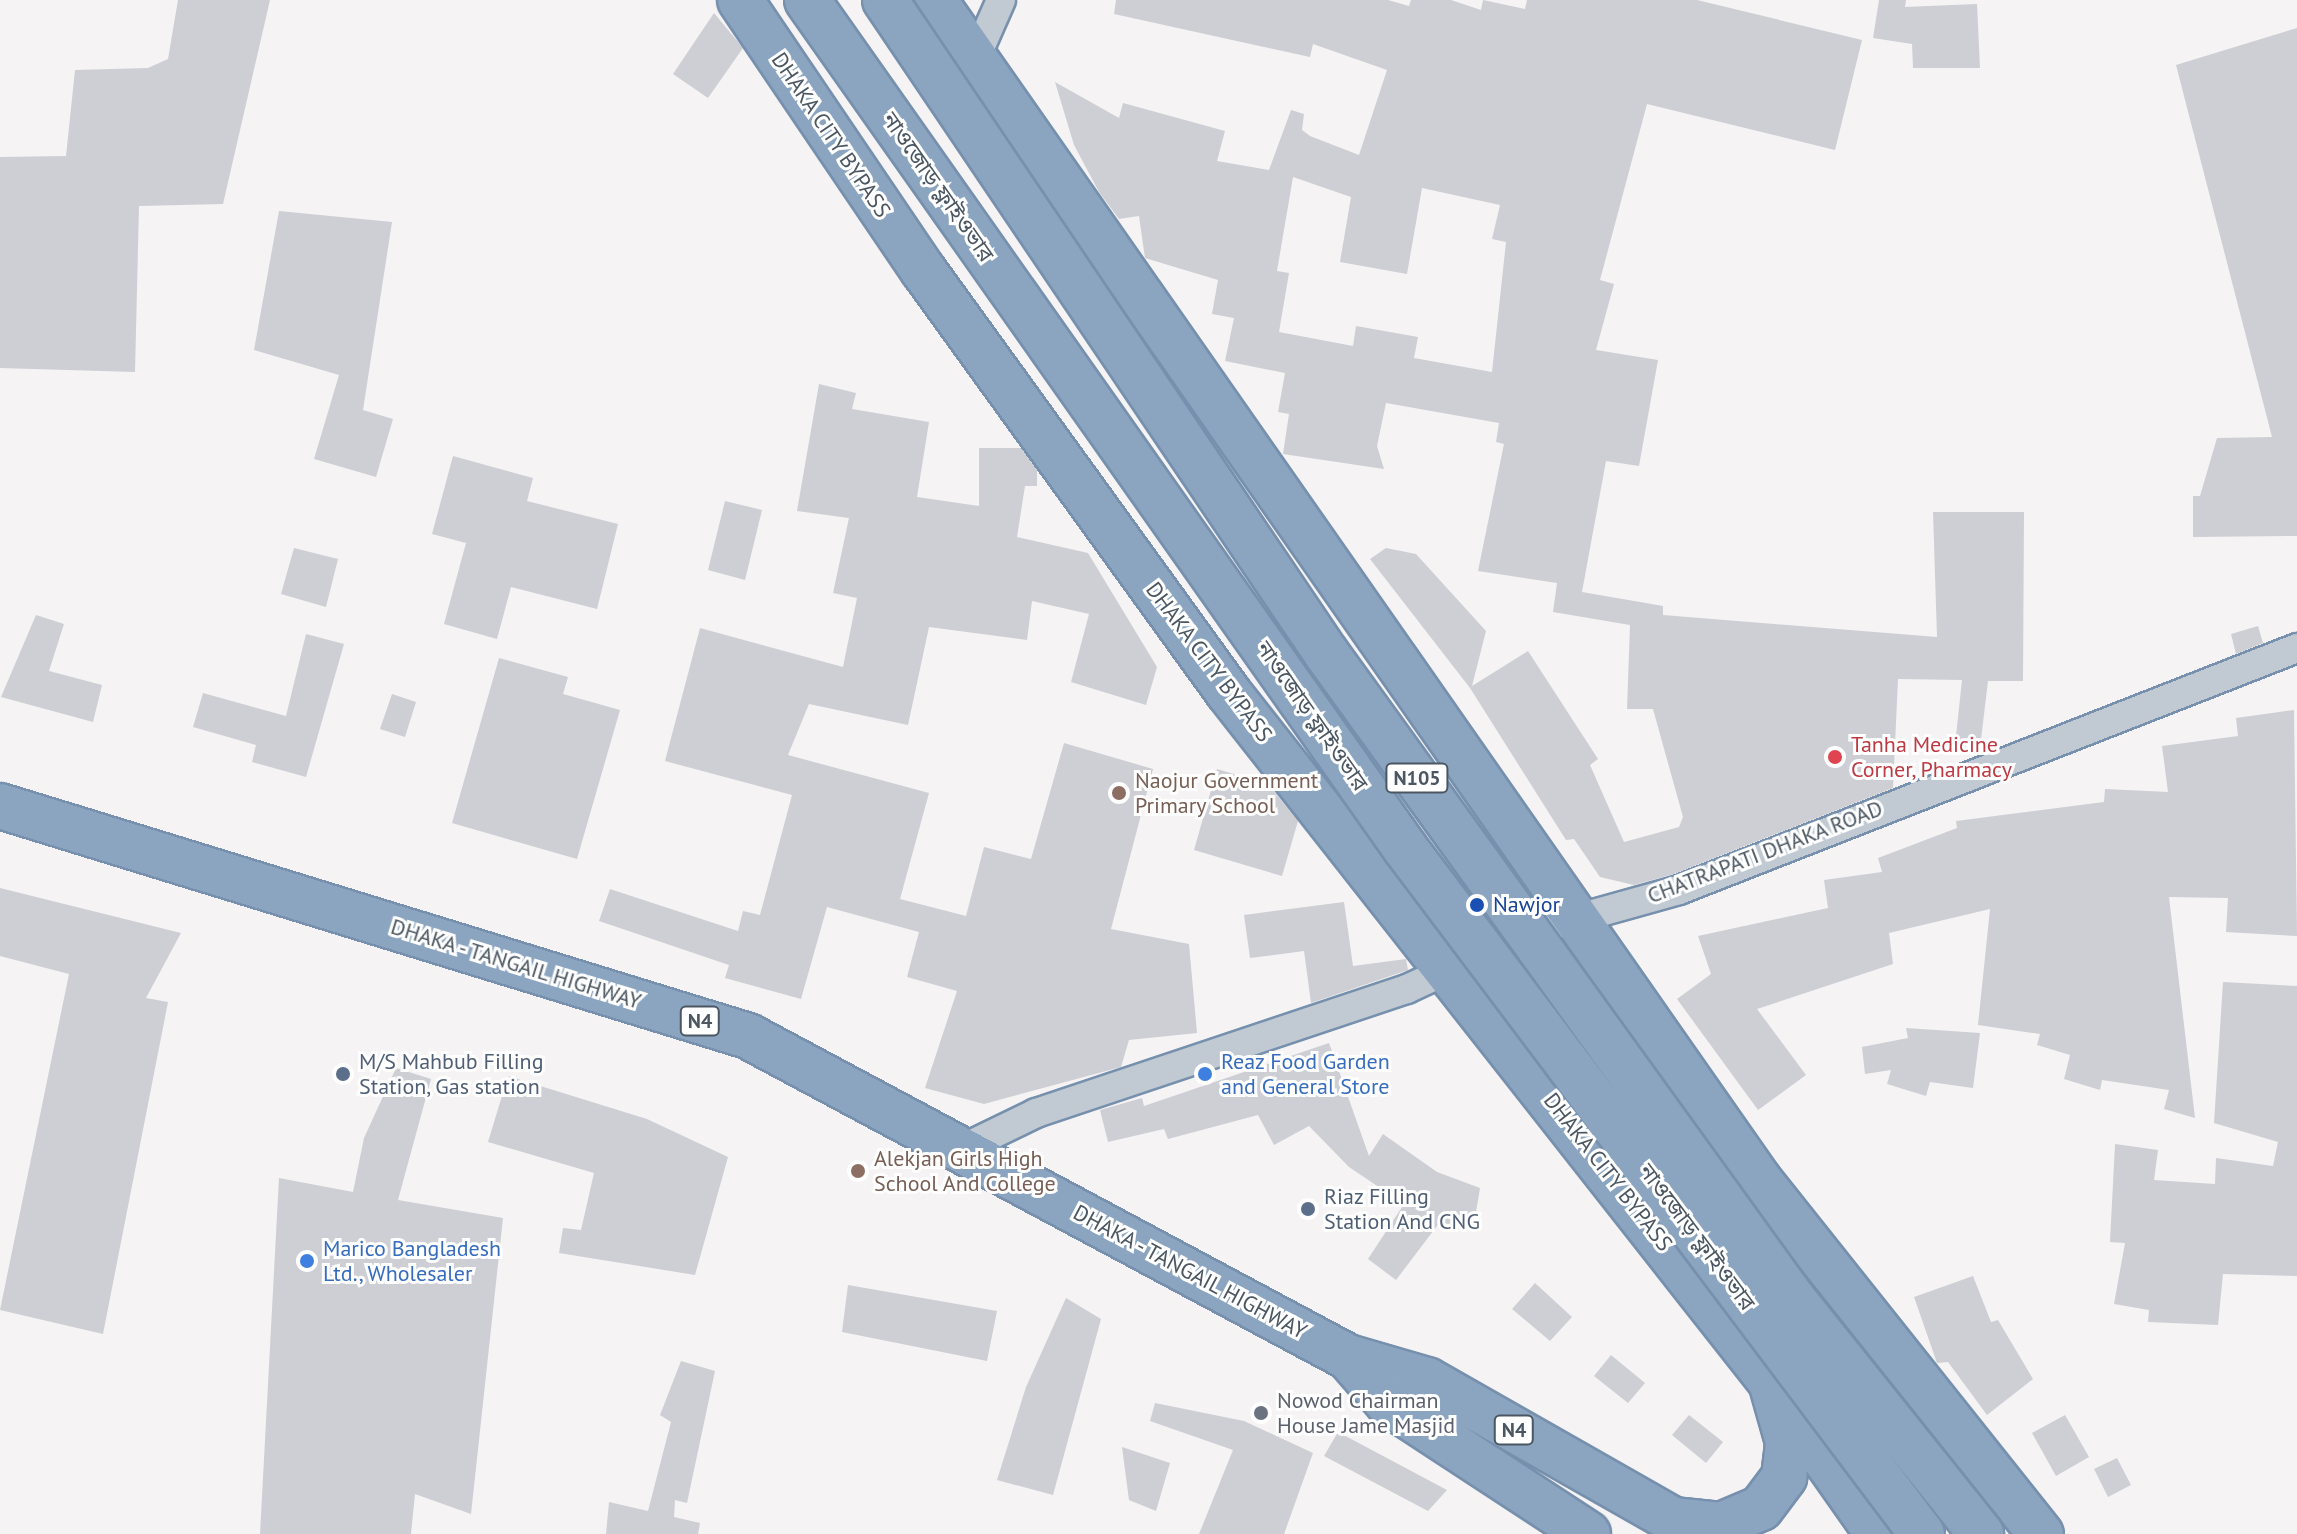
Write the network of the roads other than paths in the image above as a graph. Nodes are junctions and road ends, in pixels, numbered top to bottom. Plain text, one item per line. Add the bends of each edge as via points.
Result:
1 (740, 0) edge
2 (807, 0) edge
3 (885, 0) edge
4 (934, 0) edge
5 (1001, 0) edge
6 (976, 57) junction
7 (2297, 648) edge
8 (0, 806) edge
9 (1581, 917) junction
10 (1451, 968) junction
11 (962, 1149) junction
12 (1348, 1357) junction
13 (1771, 1382) junction
14 (1588, 1534) edge
15 (1878, 1534) edge
16 (1922, 1534) edge
17 (1981, 1534) edge
18 (2041, 1534) edge

1 - 10 highway, DHAKA CITY BYPASS via 923,270 1228,692
2 - 16 highway, নাওজোড় ফ্লাইওভার / N105, bridge via 1405,848
3 - 17 highway, নাওজোড় ফ্লাইওভার / N105, bridge via 1326,653 1793,1299
4 - 6 highway
5 - 6 street
6 - 9 highway
7 - 9 street, CHATRAPATI DHAKA ROAD via 1679,890
8 - 11 highway, DHAKA - TANGAIL HIGHWAY / N4 via 748,1036
9 - 10 street, CHATRAPATI DHAKA ROAD
9 - 18 highway via 1759,1180
10 - 11 street, CHATRAPATI DHAKA ROAD via 1225,1053 1036,1113
10 - 13 highway, DHAKA CITY BYPASS
11 - 12 highway, DHAKA - TANGAIL HIGHWAY / N4
12 - 13 highway, DHAKA - TANGAIL HIGHWAY / N4 via 1427,1380 1673,1520 1721,1525 1761,1508 1784,1477 1788,1442
12 - 14 highway, DHAKA - TANGAIL HIGHWAY / N4 via 1388,1403
13 - 15 highway, DHAKA CITY BYPASS

